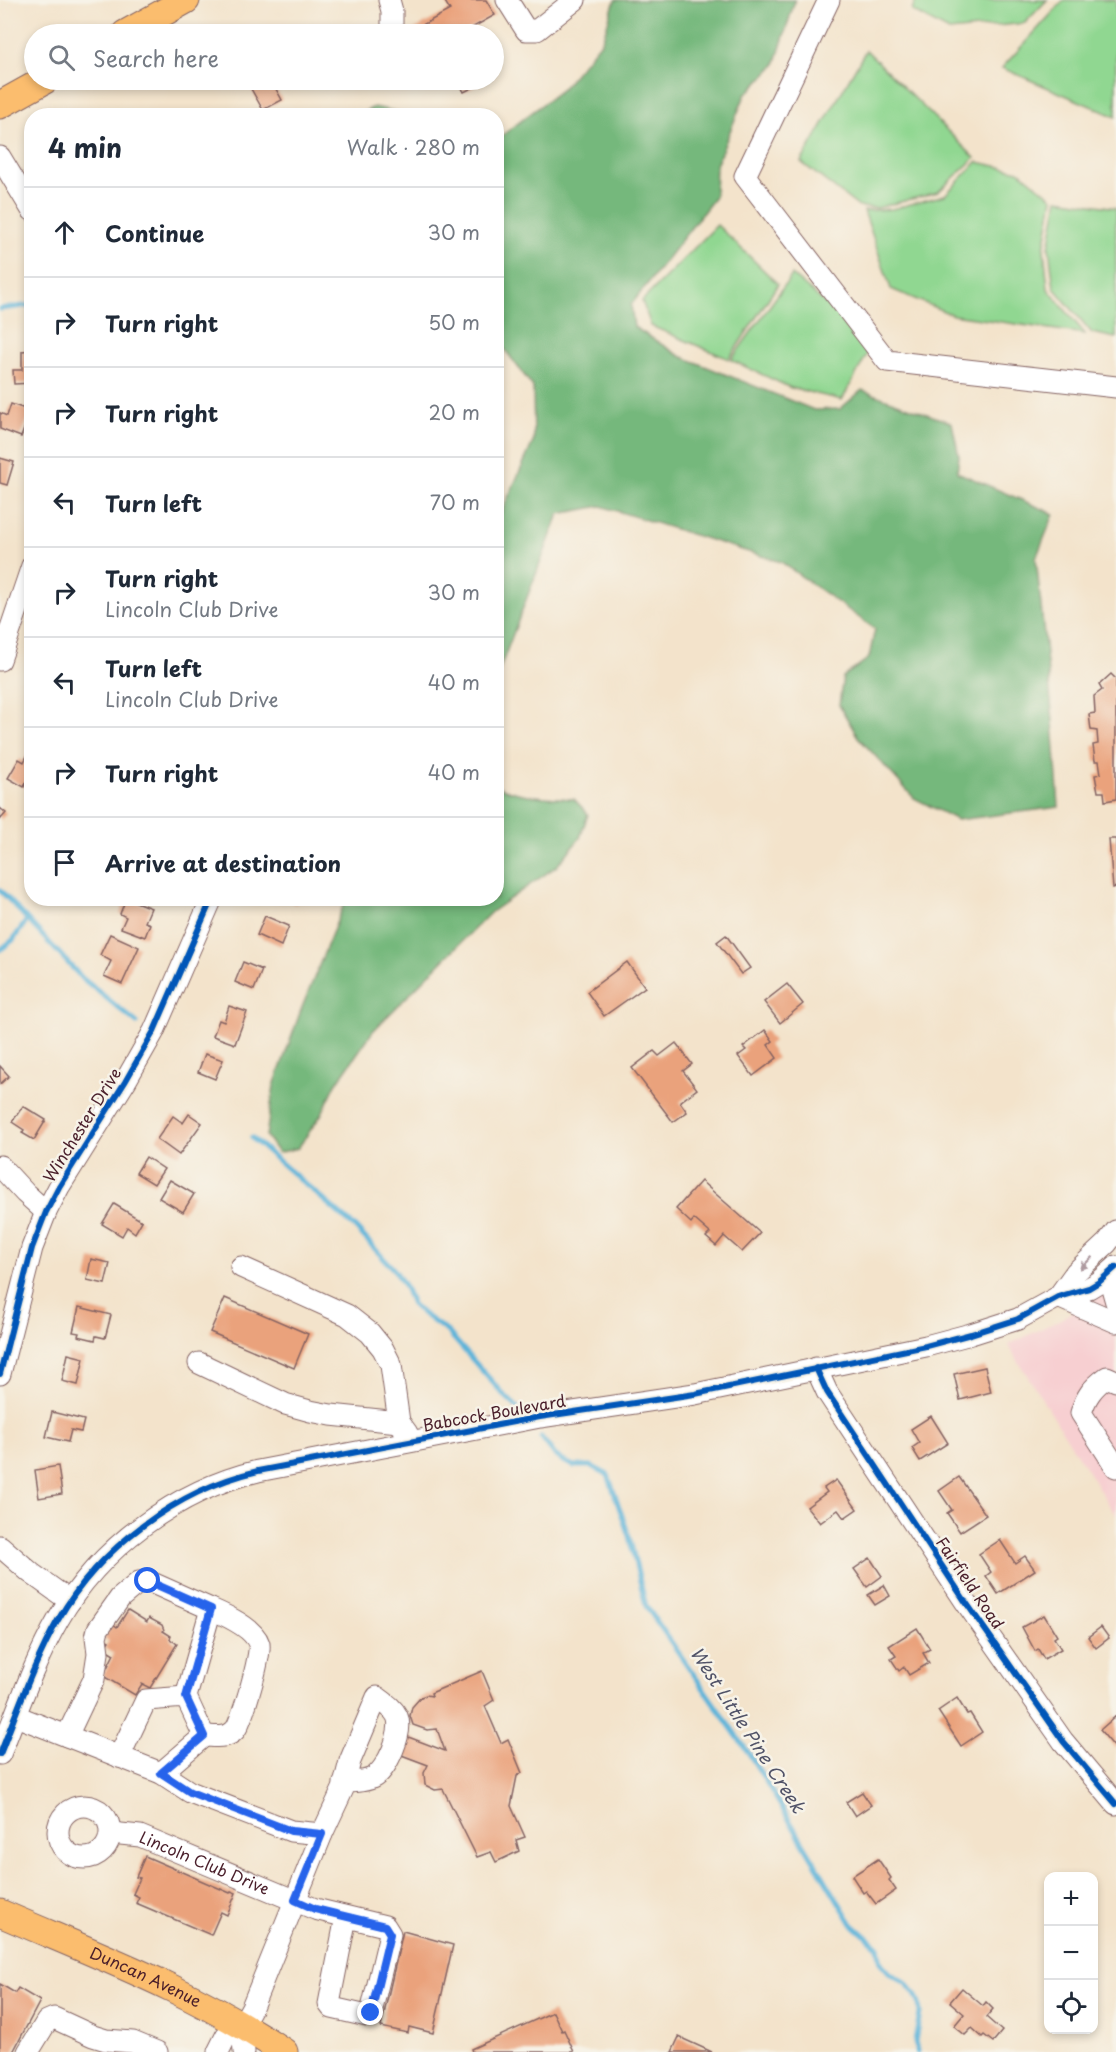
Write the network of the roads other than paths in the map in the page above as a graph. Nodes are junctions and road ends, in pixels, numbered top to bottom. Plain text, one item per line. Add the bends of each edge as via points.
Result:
1 (186, 0) edge
2 (389, 0) edge
3 (507, 0) edge
4 (575, 0) edge
5 (829, 0) edge
6 (143, 24) edge
7 (392, 24) edge
8 (27, 90) edge
9 (0, 105) edge
10 (0, 157) edge
11 (24, 197) edge
12 (1116, 387) edge
13 (24, 590) edge
14 (0, 660) edge
15 (209, 906) edge
16 (0, 1166) edge
17 (46, 1212) junction
18 (1116, 1232) edge
19 (241, 1267) dead end
20 (1116, 1267) edge
21 (1058, 1297) junction
22 (1116, 1302) edge
23 (1116, 1322) edge
24 (199, 1363) dead end
25 (816, 1368) junction
26 (0, 1374) edge
27 (1112, 1379) edge
28 (399, 1422) junction
29 (412, 1441) junction
30 (1110, 1444) edge
31 (1116, 1467) edge
32 (0, 1546) edge
33 (70, 1601) junction
34 (211, 1609) junction
35 (186, 1697) junction
36 (15, 1716) junction
37 (67, 1736) junction
38 (204, 1736) junction
39 (0, 1754) edge
40 (119, 1757) junction
41 (161, 1773) junction
42 (344, 1783) dead end
43 (1116, 1804) edge
44 (111, 1833) dead end
45 (322, 1834) junction
46 (295, 1900) junction
47 (0, 1913) edge
48 (346, 1917) junction
49 (242, 2025) junction
50 (102, 2046) edge
51 (28, 2052) edge
52 (158, 2052) edge
53 (218, 2052) edge
54 (244, 2052) edge
55 (284, 2052) edge

1 - 6 main road
2 - 7 street
3 - 4 street via 526,30 537,30
5 - 12 street via 745,176 887,361
8 - 9 main road
10 - 11 street
13 - 14 street
15 - 17 street, Winchester Drive via 154,1031
16 - 17 street
17 - 26 street, Winchester Drive via 32,1248
18 -> 21 street, Babcock Boulevard via 1076,1272
19 - 28 street via 346,1315 370,1333 391,1365
20 - 21 street, Babcock Boulevard via 1089,1288
20 - 22 street via 1110,1281
21 - 23 street
21 - 25 street, Babcock Boulevard via 996,1327
24 - 28 street via 285,1404 331,1415
25 - 29 street, Babcock Boulevard via 695,1394
25 - 43 street, Fairfield Road via 827,1392 965,1601 1063,1741
27 - 30 street via 1097,1384 1081,1413
28 - 29 street
29 - 33 street, Babcock Boulevard via 239,1475 204,1489 136,1531 107,1557
30 - 31 street
32 - 33 street
33 - 36 street, Babcock Boulevard via 46,1642
34 - 35 street
34 - 37 street via 148,1581 139,1582 120,1598 98,1629 94,1679
34 - 38 street via 252,1634 260,1655 235,1730 224,1737
35 - 38 street
35 - 40 street via 146,1700
36 - 37 street
36 - 39 street, Babcock Boulevard
37 - 40 street
38 - 41 street
40 - 41 street
41 - 45 street via 190,1792 291,1831
42 - 45 street
44 - 46 street, Lincoln Club Drive via 140,1836
45 - 46 street
46 - 48 street, Lincoln Club Drive
46 - 49 street
47 - 49 main road, Duncan Avenue via 159,1982
48 - 48 street, Lincoln Club Drive via 385,1926 390,1934 371,2013 367,2016 329,2004
49 - 53 street via 226,2036
49 - 54 street
49 - 55 main road, Duncan Avenue
50 - 51 street via 93,2036 54,2018 47,2021
50 - 52 street via 133,2042

